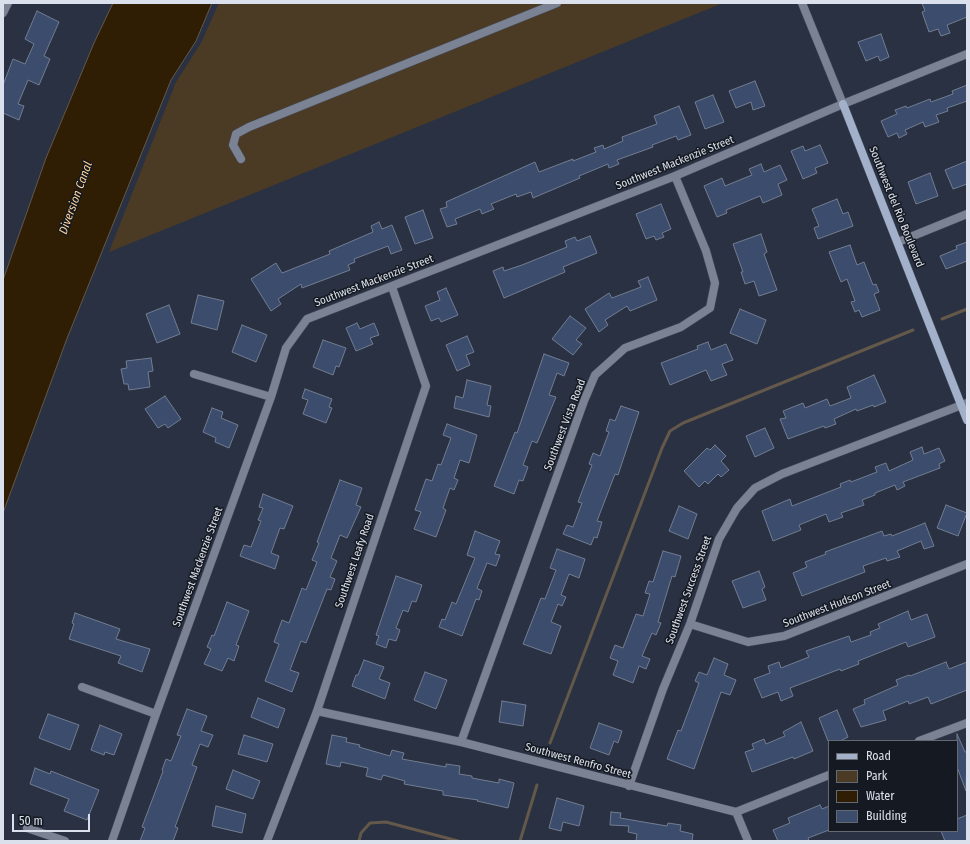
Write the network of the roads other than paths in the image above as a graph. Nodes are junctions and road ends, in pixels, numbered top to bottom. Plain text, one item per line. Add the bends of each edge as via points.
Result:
1 (8, 3) edge
2 (557, 3) edge
3 (802, 3) edge
4 (3, 13) edge
5 (967, 54) edge
6 (843, 104) junction
7 (241, 159) dead end
8 (675, 176) junction
9 (967, 214) edge
10 (898, 242) junction
11 (392, 287) junction
12 (194, 374) dead end
13 (271, 397) junction
14 (964, 404) edge
15 (967, 420) edge
16 (967, 564) edge
17 (690, 624) junction
18 (82, 687) dead end
19 (317, 711) junction
20 (156, 714) junction
21 (967, 722) edge
22 (922, 740) edge
23 (461, 742) junction
24 (828, 775) edge
25 (629, 786) junction
26 (736, 812) junction
27 (27, 828) dead end
28 (65, 841) edge
29 (112, 841) edge
30 (267, 841) edge
31 (748, 841) edge

1 - 4 street
2 - 7 street via 249,126 236,134 234,145
3 - 6 street, Southwest del Rio Boulevard
5 - 6 street, Southwest Mackenzie Street
6 - 8 street, Southwest Mackenzie Street
6 - 10 street, Southwest del Rio Boulevard
8 - 11 street, Southwest Mackenzie Street
8 - 23 street, Southwest Vista Road via 706,251 715,283 710,308 681,327 625,348 596,375 584,401
9 - 10 street
10 - 14 street, Southwest del Rio Boulevard
11 - 13 street, Southwest Mackenzie Street via 307,319 286,348
11 - 19 street, Southwest Leafy Road via 426,386
12 - 13 street
13 - 20 street, Southwest Mackenzie Street
14 - 15 street, Southwest del Rio Boulevard
14 - 17 street, Southwest Success Street via 782,474 755,488 736,508 719,539
16 - 17 street, Southwest Hudson Street via 784,636 748,642
17 - 25 street, Southwest Success Street via 663,689
18 - 20 street
19 - 23 street, Southwest Renfro Street
19 - 30 street, Southwest Leafy Road
20 - 29 street, Southwest Mackenzie Street
21 - 22 street
23 - 25 street, Southwest Renfro Street
24 - 26 street
25 - 26 street, Southwest Renfro Street
26 - 31 street
27 - 28 street

